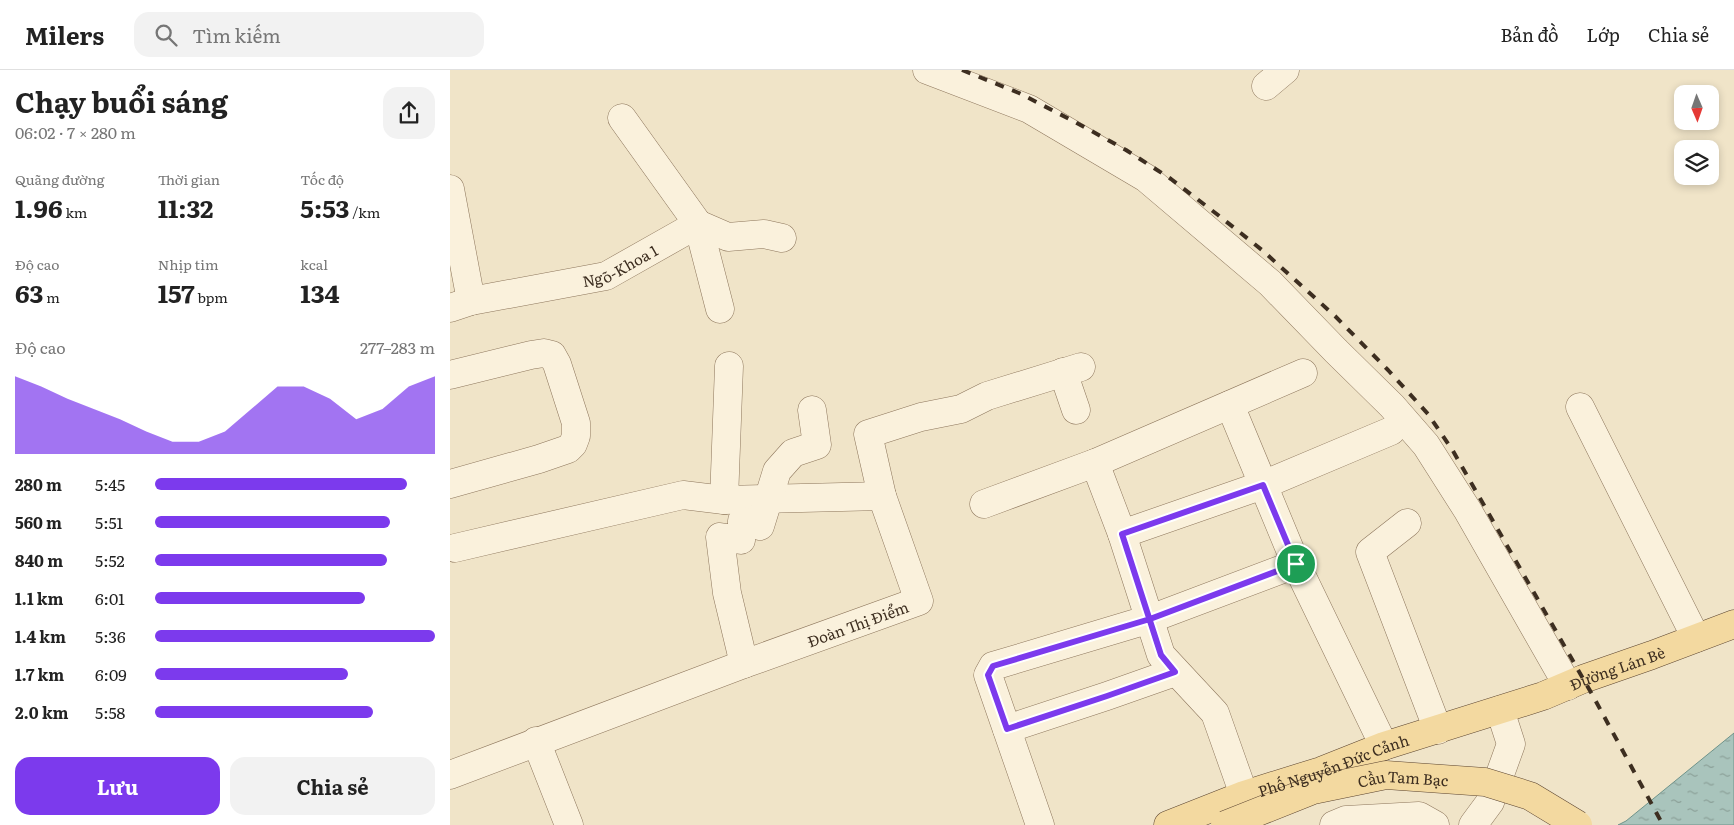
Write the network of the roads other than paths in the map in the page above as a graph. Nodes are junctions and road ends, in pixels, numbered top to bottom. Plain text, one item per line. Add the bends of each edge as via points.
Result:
1 (927, 70) edge
2 (622, 118) dead end
3 (450, 189) edge
4 (698, 224) junction
5 (782, 238) dead end
6 (461, 305) edge
7 (720, 309) dead end
8 (729, 366) dead end
9 (1303, 373) dead end
10 (450, 375) edge
11 (1230, 405) junction
12 (1580, 407) dead end
13 (812, 410) dead end
14 (1076, 410) dead end
15 (1392, 431) dead end
16 (1096, 463) junction
17 (450, 484) edge
18 (1263, 485) junction
19 (882, 496) junction
20 (724, 500) junction
21 (767, 500) junction
22 (984, 504) dead end
23 (1406, 523) dead end
24 (1122, 534) junction
25 (455, 548) dead end
26 (1296, 564) junction
27 (1150, 619) junction
28 (1734, 624) edge
29 (1696, 638) junction
30 (744, 664) junction
31 (1175, 672) junction
32 (1568, 686) junction
33 (1500, 710) junction
34 (1007, 729) junction
35 (1438, 730) junction
36 (536, 741) junction
37 (1384, 746) junction
38 (450, 774) edge
39 (1244, 795) junction
40 (569, 825) edge
41 (1040, 825) edge
42 (1168, 825) edge
43 (1226, 825) edge
44 (1334, 825) edge
45 (1435, 825) edge
46 (1473, 825) edge
47 (1578, 825) edge

1 - 32 street via 1029,109 1146,178 1270,283 1426,444
2 - 4 street
3 - 6 street
4 - 5 street via 728,237 764,234
4 - 6 street, Ngõ-Khoa 1 via 606,276
4 - 7 street
8 - 20 street
9 - 11 street
10 - 17 street via 531,355 552,355 576,423 576,436 568,449
11 - 16 street
11 - 18 street
12 - 29 street
13 - 21 street via 817,445 793,452 777,471
14 - 19 street, Đoàn Thị Điểm via 1072,370 987,396 961,409 868,434
15 - 18 street
16 - 22 street
16 - 24 street
18 - 24 street
18 - 26 street
19 - 21 street
19 - 30 street, Đoàn Thị Điểm via 919,601
20 - 21 street
20 - 25 street via 683,495
21 - 30 street via 760,526 742,521 741,540 720,537 727,593
23 - 35 street via 1370,552
24 - 27 street
26 - 27 street
26 - 37 street
27 - 31 street via 1161,655
27 - 34 street via 993,666 988,675
28 - 29 main road, Đường Lán Bè
29 - 32 main road, Đường Lán Bè
30 - 36 street, Đoàn Thị Điểm
31 - 34 street
31 - 39 street via 1215,713
32 - 33 main road, Đường Lán Bè
33 - 35 main road, Phố Nguyễn Đức Cảnh
33 - 46 street via 1511,744 1490,802
34 - 41 street
35 - 37 main road, Phố Nguyễn Đức Cảnh
36 - 38 street, Đoàn Thị Điểm
36 - 40 street
37 - 39 main road, Phố Nguyễn Đức Cảnh via 1321,771
39 - 42 main road, Phố Nguyễn Đức Cảnh
43 - 47 main road, Cầu Tam Bạc, bridge via 1314,790 1386,775 1485,782 1530,796
44 - 45 street via 1346,820 1419,816

